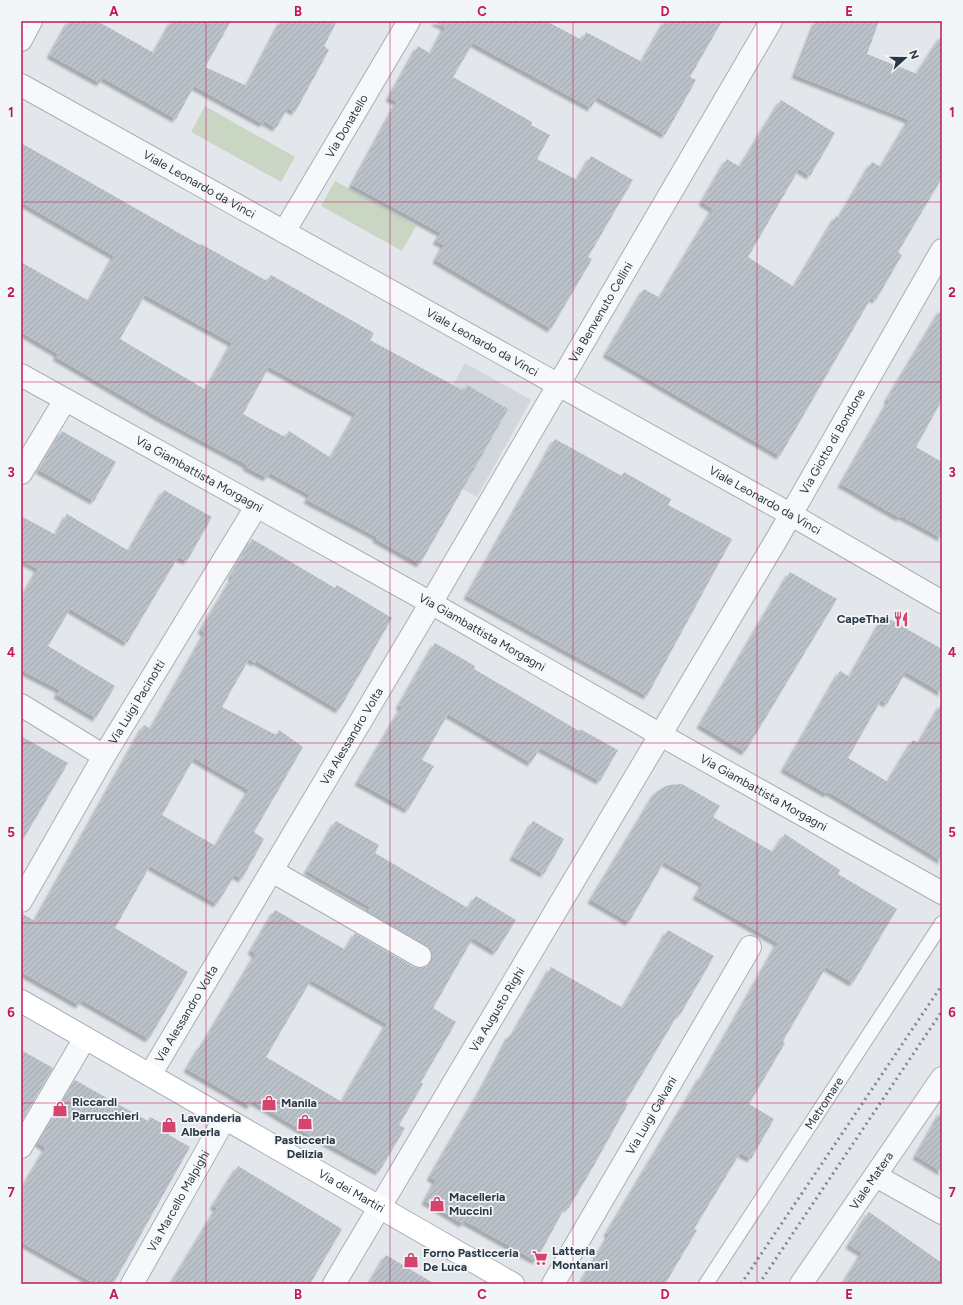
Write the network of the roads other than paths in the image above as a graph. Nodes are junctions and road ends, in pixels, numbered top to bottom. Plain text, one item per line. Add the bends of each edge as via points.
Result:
1 (31, 21) edge
2 (409, 21) edge
3 (771, 21) edge
4 (21, 40) edge
5 (21, 85) edge
6 (284, 232) junction
7 (942, 250) edge
8 (21, 375) edge
9 (558, 385) junction
10 (65, 400) junction
11 (21, 472) edge
12 (256, 507) junction
13 (790, 514) junction
14 (942, 602) edge
15 (432, 603) junction
16 (21, 705) edge
17 (659, 734) junction
18 (104, 756) junction
19 (272, 871) junction
20 (942, 893) edge
21 (21, 901) edge
22 (942, 923) edge
23 (750, 947) dead end
24 (420, 956) dead end
25 (21, 1001) edge
26 (85, 1038) junction
27 (150, 1075) junction
28 (942, 1078) edge
29 (225, 1118) junction
30 (21, 1147) edge
31 (876, 1176) junction
32 (378, 1207) junction
33 (942, 1213) edge
34 (132, 1284) edge
35 (334, 1284) edge
36 (513, 1284) edge
37 (553, 1284) edge
38 (706, 1284) edge
39 (801, 1284) edge

1 - 4 street
2 - 6 street, Via Donatello
3 - 9 street, Via Benvenuto Cellini
5 - 6 street, Viale Leonardo da Vinci
6 - 9 street, Viale Leonardo da Vinci
7 - 13 street, Via Giotto di Bondone
8 - 10 street, Via Giambattista Morgagni
9 - 13 street, Viale Leonardo da Vinci
9 - 15 street, Via Benvenuto Cellini
10 - 11 street
10 - 12 street, Via Giambattista Morgagni
12 - 15 street, Via Giambattista Morgagni
12 - 18 street, Via Luigi Pacinotti
13 - 14 street, Viale Leonardo da Vinci
13 - 17 street, Via Giotto di Bondone
15 - 17 street, Via Giambattista Morgagni
15 - 19 street, Via Alessandro Volta
16 - 18 street
17 - 20 street, Via Giambattista Morgagni
17 - 32 street, Via Augusto Righi
18 - 21 street, Via Luigi Pacinotti
19 - 24 street
19 - 27 street, Via Alessandro Volta
22 - 38 lane, Metromare
23 - 37 street, Via Luigi Galvani
25 - 26 street, Via dei Martiri
26 - 27 street, Via dei Martiri
26 - 30 street
27 - 29 street, Via dei Martiri
28 - 31 street, Viale Matera
29 - 32 street, Via dei Martiri
29 - 34 street, Via Marcello Malpighi
31 - 33 street
31 - 39 street, Viale Matera
32 - 35 street, Via Augusto Righi
32 - 36 street, Via dei Martiri

